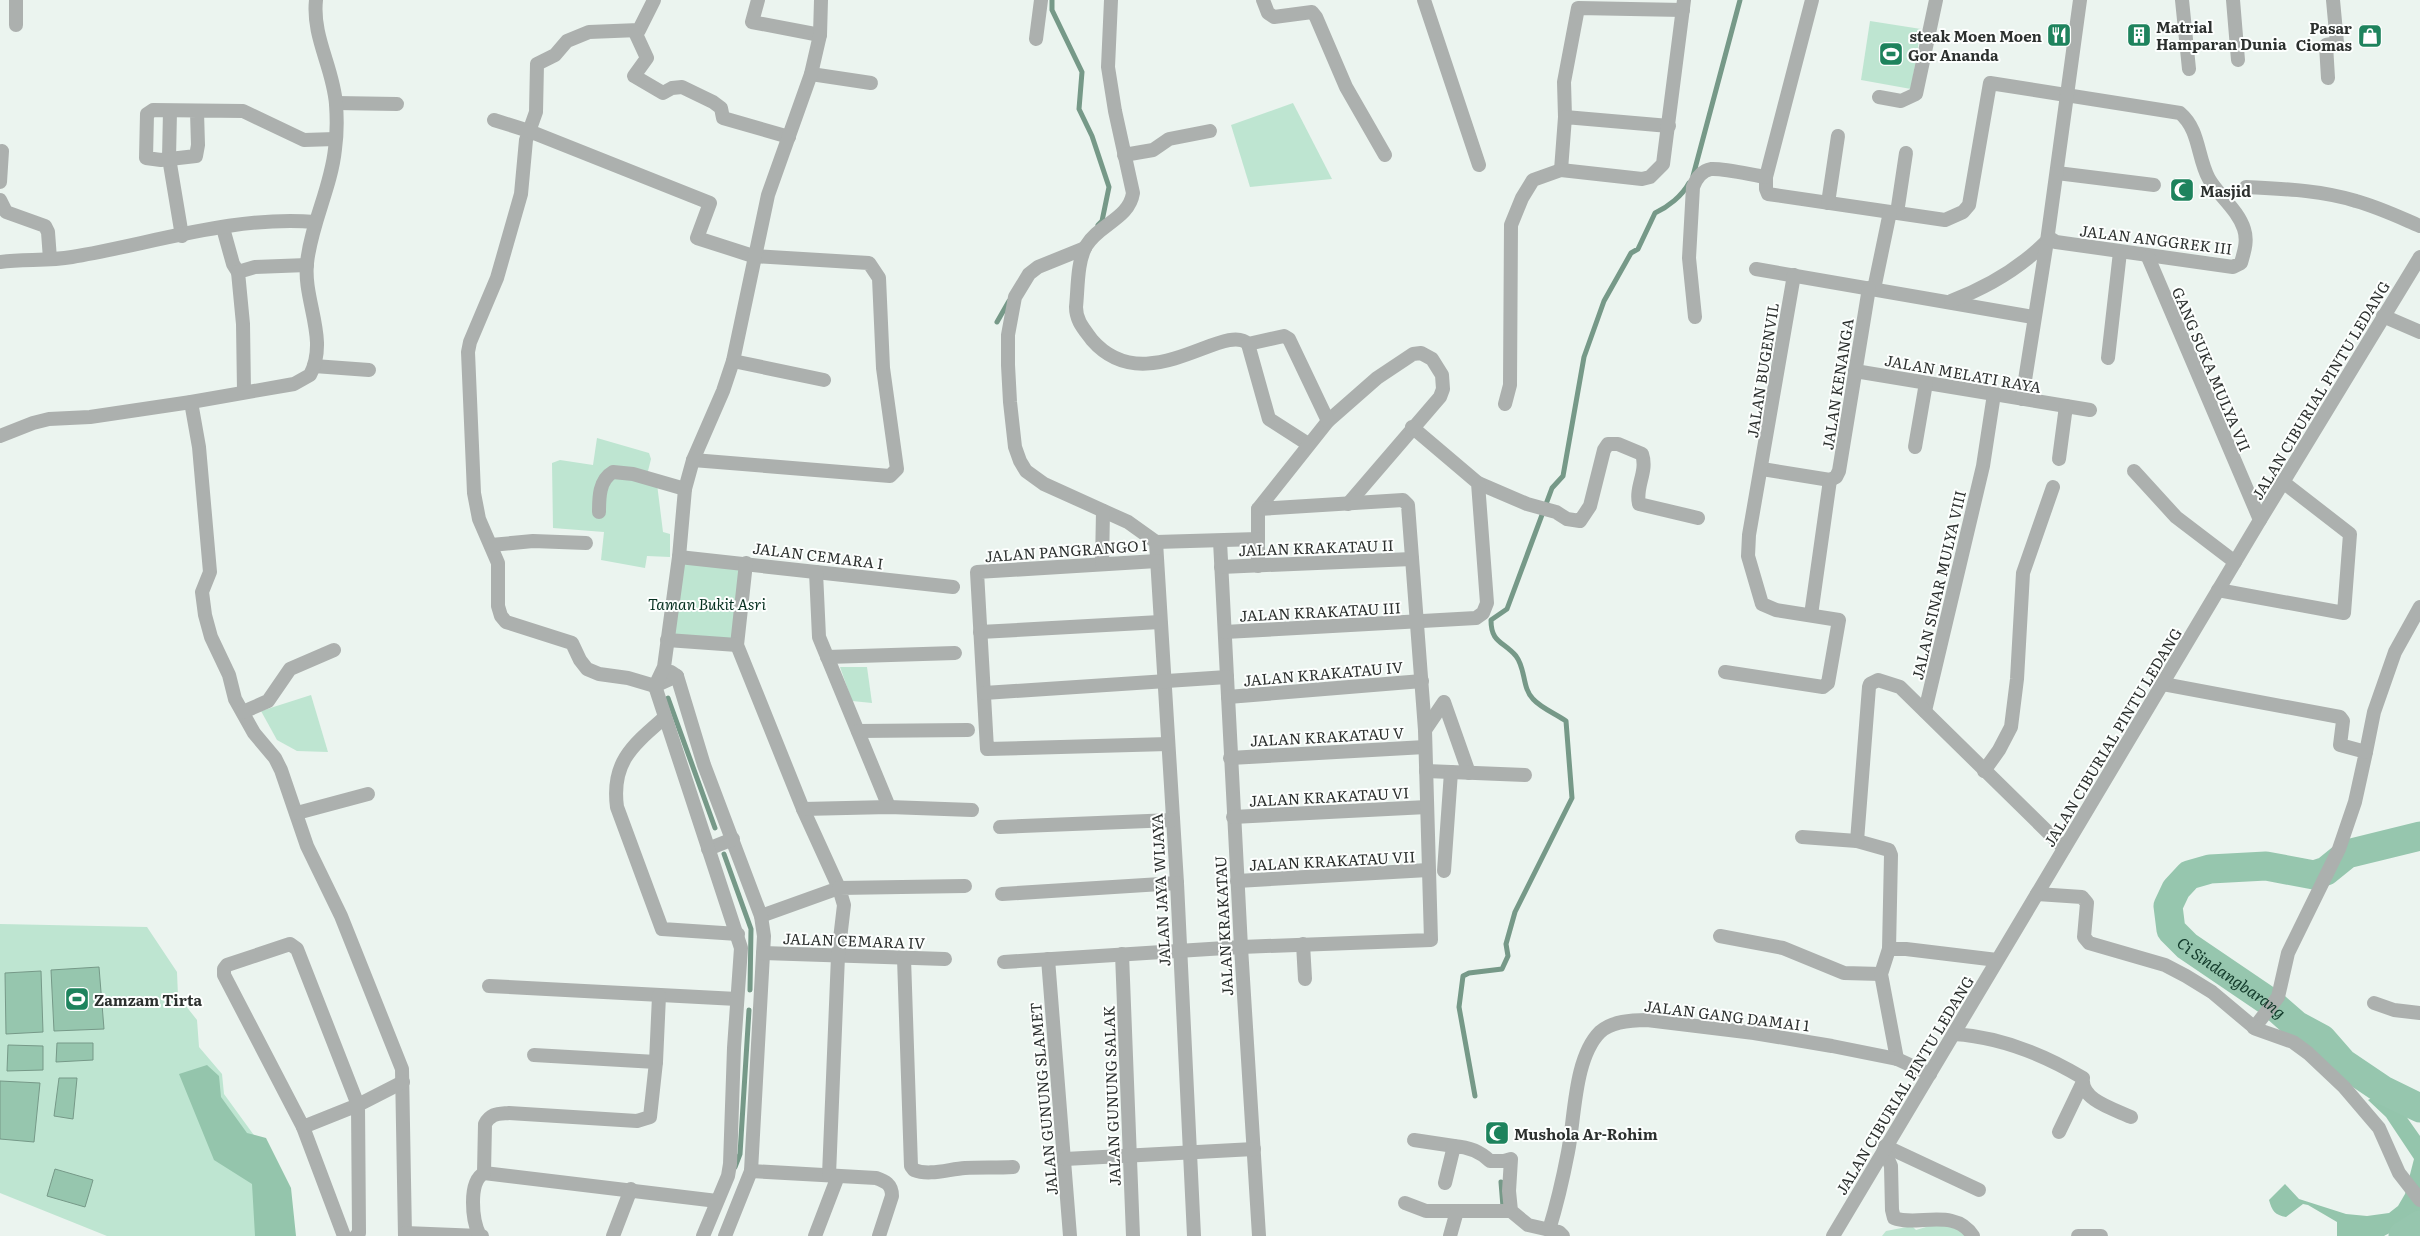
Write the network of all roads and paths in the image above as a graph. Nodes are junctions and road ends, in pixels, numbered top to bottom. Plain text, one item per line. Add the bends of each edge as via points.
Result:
1 (16, 0) edge
2 (316, 0) edge
3 (654, 0) edge
4 (758, 0) edge
5 (821, 0) edge
6 (1041, 0) edge
7 (1111, 0) edge
8 (1263, 0) edge
9 (1424, 0) edge
10 (1812, 0) edge
11 (1936, 0) edge
12 (2080, 0) edge
13 (2182, 0) edge
14 (2234, 0) edge
15 (2333, 0) edge
16 (1684, 5) edge
17 (16, 25) dead end
18 (635, 32) junction
19 (820, 34) junction
20 (1036, 39) dead end
21 (2238, 60) dead end
22 (2189, 69) dead end
23 (812, 74) junction
24 (2328, 78) dead end
25 (871, 83) dead end
26 (2067, 95) junction
27 (1879, 97) dead end
28 (336, 102) junction
29 (397, 104) dead end
30 (170, 111) junction
31 (197, 112) junction
32 (1565, 118) junction
33 (494, 120) dead end
34 (1669, 126) junction
35 (529, 131) junction
36 (1210, 131) dead end
37 (1838, 136) dead end
38 (789, 137) junction
39 (335, 139) junction
40 (2, 151) dead end
41 (1906, 153) dead end
42 (1124, 155) junction
43 (1385, 155) dead end
44 (169, 158) junction
45 (1479, 165) dead end
46 (1561, 170) junction
47 (2056, 173) junction
48 (1766, 177) junction
49 (0, 182) edge
50 (2154, 186) dead end
51 (2246, 187) dead end
52 (0, 200) edge
53 (1828, 202) junction
54 (1894, 212) junction
55 (315, 222) junction
56 (2420, 226) edge
57 (223, 228) junction
58 (182, 236) junction
59 (2047, 239) junction
60 (1085, 248) junction
61 (2120, 252) junction
62 (754, 256) junction
63 (2148, 257) junction
64 (2420, 257) edge
65 (50, 259) junction
66 (0, 262) edge
67 (307, 265) junction
68 (1756, 269) dead end
69 (238, 272) junction
70 (1794, 276) junction
71 (1872, 289) junction
72 (1950, 302) junction
73 (2383, 316) junction
74 (1695, 317) dead end
75 (2033, 317) junction
76 (2420, 332) edge
77 (1248, 344) junction
78 (2108, 358) dead end
79 (733, 361) junction
80 (314, 366) junction
81 (369, 370) dead end
82 (1855, 371) junction
83 (824, 380) dead end
84 (1926, 383) junction
85 (244, 391) junction
86 (1994, 394) junction
87 (2022, 399) junction
88 (191, 402) junction
89 (1505, 404) dead end
90 (2066, 406) junction
91 (2090, 410) dead end
92 (1328, 421) junction
93 (1412, 427) junction
94 (0, 436) edge
95 (1308, 444) junction
96 (1915, 447) dead end
97 (2059, 459) dead end
98 (693, 460) junction
99 (1762, 469) junction
100 (2134, 471) dead end
101 (1830, 480) junction
102 (2283, 482) junction
103 (1478, 483) junction
104 (2053, 487) dead end
105 (685, 489) junction
106 (1348, 504) junction
107 (1258, 509) junction
108 (1102, 511) junction
109 (599, 512) dead end
110 (1698, 518) dead end
111 (2260, 520) junction
112 (1258, 540) junction
113 (1220, 541) junction
114 (1156, 542) junction
115 (586, 543) dead end
116 (491, 545) junction
117 (679, 557) junction
118 (1412, 560) junction
119 (1157, 561) junction
120 (2235, 562) junction
121 (746, 563) junction
122 (1102, 564) junction
123 (1221, 566) junction
124 (1258, 566) junction
125 (816, 572) junction
126 (953, 587) dead end
127 (2218, 590) junction
128 (2420, 607) edge
129 (1811, 615) junction
130 (1160, 622) junction
131 (1418, 623) junction
132 (980, 632) junction
133 (1225, 632) junction
134 (667, 640) junction
135 (737, 645) junction
136 (334, 650) dead end
137 (955, 653) dead end
138 (827, 657) junction
139 (664, 667) junction
140 (1725, 672) dead end
141 (677, 676) junction
142 (1227, 677) junction
143 (1163, 680) junction
144 (1422, 681) junction
145 (2162, 684) junction
146 (654, 686) junction
147 (984, 693) junction
148 (1228, 697) junction
149 (1925, 711) junction
150 (243, 712) junction
151 (664, 718) junction
152 (858, 730) junction
153 (968, 730) dead end
154 (1424, 730) junction
155 (1168, 744) junction
156 (1425, 747) junction
157 (2366, 752) junction
158 (1230, 758) junction
159 (1426, 771) junction
160 (1984, 771) junction
161 (1451, 772) junction
162 (1469, 773) junction
163 (1525, 775) dead end
164 (368, 794) dead end
165 (889, 807) junction
166 (1427, 807) junction
167 (803, 809) junction
168 (972, 810) dead end
169 (297, 814) junction
170 (1233, 817) junction
171 (1173, 820) junction
172 (1000, 827) dead end
173 (1802, 837) dead end
174 (1857, 840) junction
175 (720, 844) junction
176 (2064, 848) junction
177 (1428, 870) junction
178 (1444, 871) dead end
179 (1237, 881) junction
180 (1177, 883) junction
181 (965, 886) dead end
182 (839, 888) junction
183 (1002, 894) dead end
184 (2037, 894) junction
185 (761, 916) junction
186 (738, 934) junction
187 (1720, 936) dead end
188 (1302, 944) junction
189 (1241, 947) junction
190 (1888, 950) junction
191 (1180, 951) junction
192 (763, 953) junction
193 (1122, 954) junction
194 (838, 956) junction
195 (904, 958) junction
196 (944, 959) dead end
197 (1048, 959) junction
198 (1998, 960) junction
199 (1004, 962) dead end
200 (1881, 974) junction
201 (1305, 979) dead end
202 (490, 986) dead end
203 (659, 996) junction
204 (737, 999) junction
205 (2374, 1003) dead end
206 (2420, 1013) edge
207 (2254, 1028) junction
208 (1954, 1034) junction
209 (534, 1056) dead end
210 (1897, 1059) junction
211 (656, 1062) junction
212 (1930, 1074) junction
213 (403, 1082) junction
214 (2082, 1084) junction
215 (358, 1105) junction
216 (2131, 1117) dead end
217 (303, 1127) junction
218 (2059, 1132) dead end
219 (1414, 1140) dead end
220 (1454, 1146) junction
221 (1885, 1148) junction
222 (1254, 1149) junction
223 (1189, 1152) junction
224 (1130, 1156) junction
225 (1065, 1159) junction
226 (1012, 1167) dead end
227 (751, 1171) junction
228 (484, 1173) junction
229 (833, 1176) junction
230 (1445, 1182) dead end
231 (632, 1189) junction
232 (1979, 1190) dead end
233 (2420, 1200) edge
234 (717, 1201) junction
235 (1405, 1203) dead end
236 (1457, 1211) junction
237 (1511, 1211) junction
238 (1550, 1230) junction
239 (412, 1235) edge
240 (344, 1236) edge
241 (356, 1236) edge
242 (481, 1236) edge
243 (613, 1236) edge
244 (702, 1236) edge
245 (725, 1236) edge
246 (816, 1236) edge
247 (879, 1236) edge
248 (1070, 1236) edge
249 (1133, 1236) edge
250 (1194, 1236) edge
251 (1259, 1236) edge
252 (1450, 1236) edge
253 (1563, 1236) edge
254 (1833, 1236) edge
255 (1974, 1236) edge
256 (2078, 1236) edge
257 (2101, 1236) edge

1 - 17 street
2 - 28 street via 318,40 329,66
3 - 18 street
4 - 19 street via 752,22
5 - 19 street
6 - 20 street
7 - 42 street via 1108,67
8 - 43 street via 1268,13 1274,17 1312,12 1316,17 1346,87
9 - 45 street
10 - 48 street
11 - 27 street via 1916,94 1901,101
12 - 26 street
13 - 22 street
14 - 21 street
15 - 24 street via 2337,43 2326,45
16 - 32 street via 1578,8 1564,82
16 - 34 street
18 - 35 street via 589,32 567,41 555,55 537,64 536,112
18 - 38 street via 647,58 634,76 663,93 682,87 721,108 723,118
19 - 23 street
23 - 25 street
23 - 38 street
26 - 47 street
26 - 54 street via 1990,83 1969,205 1963,212 1945,220
26 - 63 street, JALAN ANGGREK III via 2180,113 2192,128 2209,178 2244,229 2246,244 2241,263 2236,267
28 - 29 street
28 - 39 street
30 - 31 street
30 - 44 street
30 - 44 street via 153,110 147,114 145,154 148,159
31 - 39 street via 243,111 304,140
31 - 44 street via 196,156
32 - 34 street
32 - 46 street
33 - 35 street
34 - 46 street via 1663,164 1650,177 1642,179
35 - 62 street via 710,203 697,238
35 - 116 street via 522,194 497,278 468,352 474,493 479,519
36 - 42 street via 1169,139 1153,150
37 - 53 street
38 - 62 street via 768,195
39 - 55 street via 331,169
40 - 49 street
41 - 54 street, JALAN KENANGA
42 - 60 street via 1133,192 1130,204 1092,237
44 - 58 street
46 - 89 street via 1533,180 1511,225 1510,385
47 - 50 street
47 - 59 street
48 - 53 street via 1768,194
48 - 74 street via 1711,170 1695,180 1689,258
51 - 56 street via 2296,190 2354,200
52 - 65 street via 6,212 45,226
53 - 54 street
54 - 71 street, JALAN KENANGA
55 - 57 street via 264,222
55 - 67 street
57 - 58 street
57 - 69 street via 232,264
58 - 65 street
59 - 61 street, JALAN ANGGREK III
59 - 72 street via 2031,257 1992,284
59 - 75 street
60 - 77 street via 1076,315 1101,350 1130,363 1148,365 1234,339
60 - 108 street via 1038,267 1029,274 1015,297 1008,334 1010,402 1015,447 1026,471 1044,484
61 - 63 street, JALAN ANGGREK III
61 - 78 street
62 - 79 street
62 - 98 street via 869,263 877,272 880,278 883,368 897,469 890,476
63 - 111 street, GANG SUKA MULYA VII
64 - 73 street, JALAN CIBURIAL PINTU LEDANG
65 - 66 street
67 - 69 street via 255,267
67 - 80 street via 317,338
68 - 70 street
69 - 85 street
70 - 71 street
70 - 99 street, JALAN BUGENVIL
71 - 72 street
71 - 82 street, JALAN KENANGA
72 - 75 street
73 - 76 street
73 - 102 street, JALAN CIBURIAL PINTU LEDANG
75 - 87 street
77 - 92 street via 1284,336 1289,339
77 - 95 street via 1269,419
79 - 83 street
79 - 98 street
80 - 81 street
80 - 85 street via 302,381
82 - 84 street, JALAN MELATI RAYA
82 - 101 street, JALAN KENANGA via 1839,471
84 - 86 street, JALAN MELATI RAYA
84 - 96 street
85 - 88 street
86 - 87 street, JALAN MELATI RAYA
86 - 149 street, JALAN SINAR MULYA VIII via 1983,466
87 - 90 street, JALAN MELATI RAYA
88 - 94 street via 90,417 49,419
88 - 150 street via 199,447 210,572 202,592 205,615 235,699
90 - 91 street, JALAN MELATI RAYA
90 - 97 street
92 - 93 street via 1393,366 1421,353 1432,359 1442,375 1443,389 1434,404
92 - 95 street
93 - 103 street
93 - 106 street
95 - 107 street
98 - 105 street
99 - 101 street
99 - 129 street, JALAN BUGENVIL via 1748,556 1762,604 1776,610
100 - 120 street via 2176,518
101 - 129 street, JALAN KENANGA
102 - 111 street, JALAN CIBURIAL PINTU LEDANG
102 - 127 street via 2350,534 2344,613
103 - 110 street via 1567,519 1580,521 1590,506 1604,450 1608,444 1618,444 1642,454 1645,465 1637,497 1639,504
103 - 131 street, JALAN KRAKATAU III via 1487,603 1483,613 1476,618
104 - 160 street via 2024,573 2011,727
105 - 109 street via 633,474 612,472 600,491
105 - 117 street
106 - 107 street
106 - 118 street via 1403,500 1408,505
107 - 112 street
108 - 114 street via 1128,522
108 - 122 street
111 - 120 street, JALAN CIBURIAL PINTU LEDANG
112 - 113 street
112 - 124 street
113 - 114 street
113 - 123 street, JALAN KRAKATAU
114 - 119 street, JALAN JAYA WIJAYA
115 - 116 street via 533,541
116 - 146 street via 498,563 498,606 506,622 558,640 568,640 587,669
117 - 121 street, JALAN CEMARA I
117 - 134 street
118 - 124 street, JALAN KRAKATAU II
118 - 131 street
119 - 122 street, JALAN PANGRANGO I
119 - 130 street, JALAN JAYA WIJAYA
120 - 127 street, JALAN CIBURIAL PINTU LEDANG
121 - 125 street, JALAN CEMARA I
121 - 135 street
122 - 132 street, JALAN PANGRANGO I via 977,572
123 - 124 street, JALAN KRAKATAU II
123 - 133 street, JALAN KRAKATAU
125 - 126 street, JALAN CEMARA I
125 - 138 street via 819,637
127 - 145 street, JALAN CIBURIAL PINTU LEDANG
128 - 157 street via 2395,652 2374,712
129 - 140 street via 1839,620 1827,685
130 - 132 street
130 - 143 street, JALAN JAYA WIJAYA
131 - 133 street, JALAN KRAKATAU III
131 - 144 street
132 - 147 street
133 - 142 street, JALAN KRAKATAU
134 - 135 street
134 - 139 street
135 - 167 street
136 - 150 street via 290,669 268,701
137 - 138 street
138 - 152 street
139 - 141 street
139 - 146 street
141 - 146 street
141 - 175 street via 704,766
142 - 143 street
142 - 148 street, JALAN KRAKATAU
143 - 147 street
143 - 155 street, JALAN JAYA WIJAYA
144 - 148 street, JALAN KRAKATAU IV
144 - 154 street
145 - 157 street via 2340,717 2343,721 2340,745
145 - 176 street, JALAN CIBURIAL PINTU LEDANG
146 - 151 street
147 - 155 street via 986,750
148 - 158 street, JALAN KRAKATAU
149 - 160 street, JALAN SINAR MULYA VIII
149 - 174 street, JALAN SINAR MULYA VIII via 1900,687 1878,680 1870,684
150 - 169 street via 254,734 275,758
151 - 175 street
151 - 186 street via 632,746 624,758 616,786 617,807 662,929
152 - 153 street
152 - 165 street
154 - 156 street
154 - 162 street via 1444,702
155 - 171 street, JALAN JAYA WIJAYA
156 - 158 street, JALAN KRAKATAU V
156 - 159 street
157 - 207 street via 2355,802 2339,849 2288,953 2278,997
158 - 170 street, JALAN KRAKATAU
159 - 161 street
159 - 166 street
160 - 176 street, JALAN SINAR MULYA VIII
161 - 162 street
161 - 178 street
162 - 163 street
164 - 169 street
165 - 167 street
165 - 168 street
166 - 170 street, JALAN KRAKATAU VI
166 - 177 street
167 - 182 street
169 - 213 street via 307,846 341,916 373,994 402,1069
170 - 179 street, JALAN KRAKATAU
171 - 172 street
171 - 180 street, JALAN JAYA WIJAYA
173 - 174 street
174 - 190 street via 1890,852
175 - 185 street
175 - 186 street
176 - 184 street, JALAN CIBURIAL PINTU LEDANG
177 - 179 street, JALAN KRAKATAU VII
177 - 188 street via 1431,940
179 - 189 street, JALAN KRAKATAU
180 - 183 street
180 - 191 street, JALAN JAYA WIJAYA
181 - 182 street
182 - 185 street
182 - 194 street via 844,905
184 - 198 street, JALAN CIBURIAL PINTU LEDANG
184 - 207 street via 2082,898 2088,903 2086,940 2186,976 2212,992
185 - 192 street
186 - 204 street via 741,948
187 - 200 street via 1783,948 1844,972
188 - 189 street
188 - 201 street
189 - 191 street
189 - 222 street, JALAN KRAKATAU
190 - 198 street via 1906,949
190 - 200 street
191 - 193 street
191 - 223 street, JALAN JAYA WIJAYA
192 - 194 street, JALAN CEMARA IV
192 - 227 street
193 - 197 street
193 - 224 street, JALAN GUNUNG SALAK
194 - 195 street, JALAN CEMARA IV
194 - 229 street
195 - 196 street, JALAN CEMARA IV
195 - 226 street via 914,1170 940,1172
197 - 199 street
197 - 225 street, JALAN GUNUNG SLAMET
198 - 208 street, JALAN CIBURIAL PINTU LEDANG
200 - 210 street
202 - 203 street
203 - 204 street
203 - 211 street
204 - 234 street via 732,1150 728,1176
205 - 206 street via 2394,1010
207 - 233 street via 2293,1042 2344,1087 2379,1128 2405,1184
208 - 212 street, JALAN CIBURIAL PINTU LEDANG
208 - 214 street via 2006,1042 2070,1070 2083,1078
209 - 211 street
210 - 212 street, JALAN GANG DAMAI 1
210 - 238 street, JALAN GANG DAMAI 1 via 1754,1033 1647,1020 1623,1022 1601,1031 1590,1046 1577,1083 1576,1108
211 - 228 street via 650,1117 644,1120 494,1114 485,1124
212 - 221 street, JALAN CIBURIAL PINTU LEDANG
213 - 215 street
213 - 239 street
214 - 216 street via 2088,1095
214 - 218 street
215 - 217 street
215 - 217 street via 297,949 290,944 227,965 224,975
215 - 241 street
217 - 240 street
219 - 220 street
220 - 230 street
220 - 237 street via 1482,1153 1490,1161 1511,1159
221 - 232 street
221 - 254 street, JALAN CIBURIAL PINTU LEDANG
221 - 255 street via 1891,1166 1894,1218 1944,1220 1966,1227
222 - 223 street
222 - 251 street, JALAN KRAKATAU
223 - 224 street
223 - 250 street, JALAN JAYA WIJAYA
224 - 225 street
224 - 249 street, JALAN GUNUNG SALAK
225 - 248 street, JALAN GUNUNG SLAMET
227 - 229 street
227 - 245 street
228 - 231 street
228 - 242 street via 477,1180 473,1206 476,1228
229 - 246 street
229 - 247 street via 876,1178 890,1185 892,1196
231 - 234 street
231 - 243 street
234 - 244 street
235 - 236 street via 1426,1211
236 - 237 street
236 - 252 street
237 - 238 street via 1528,1225
238 - 253 street
239 - 242 street
256 - 257 street

